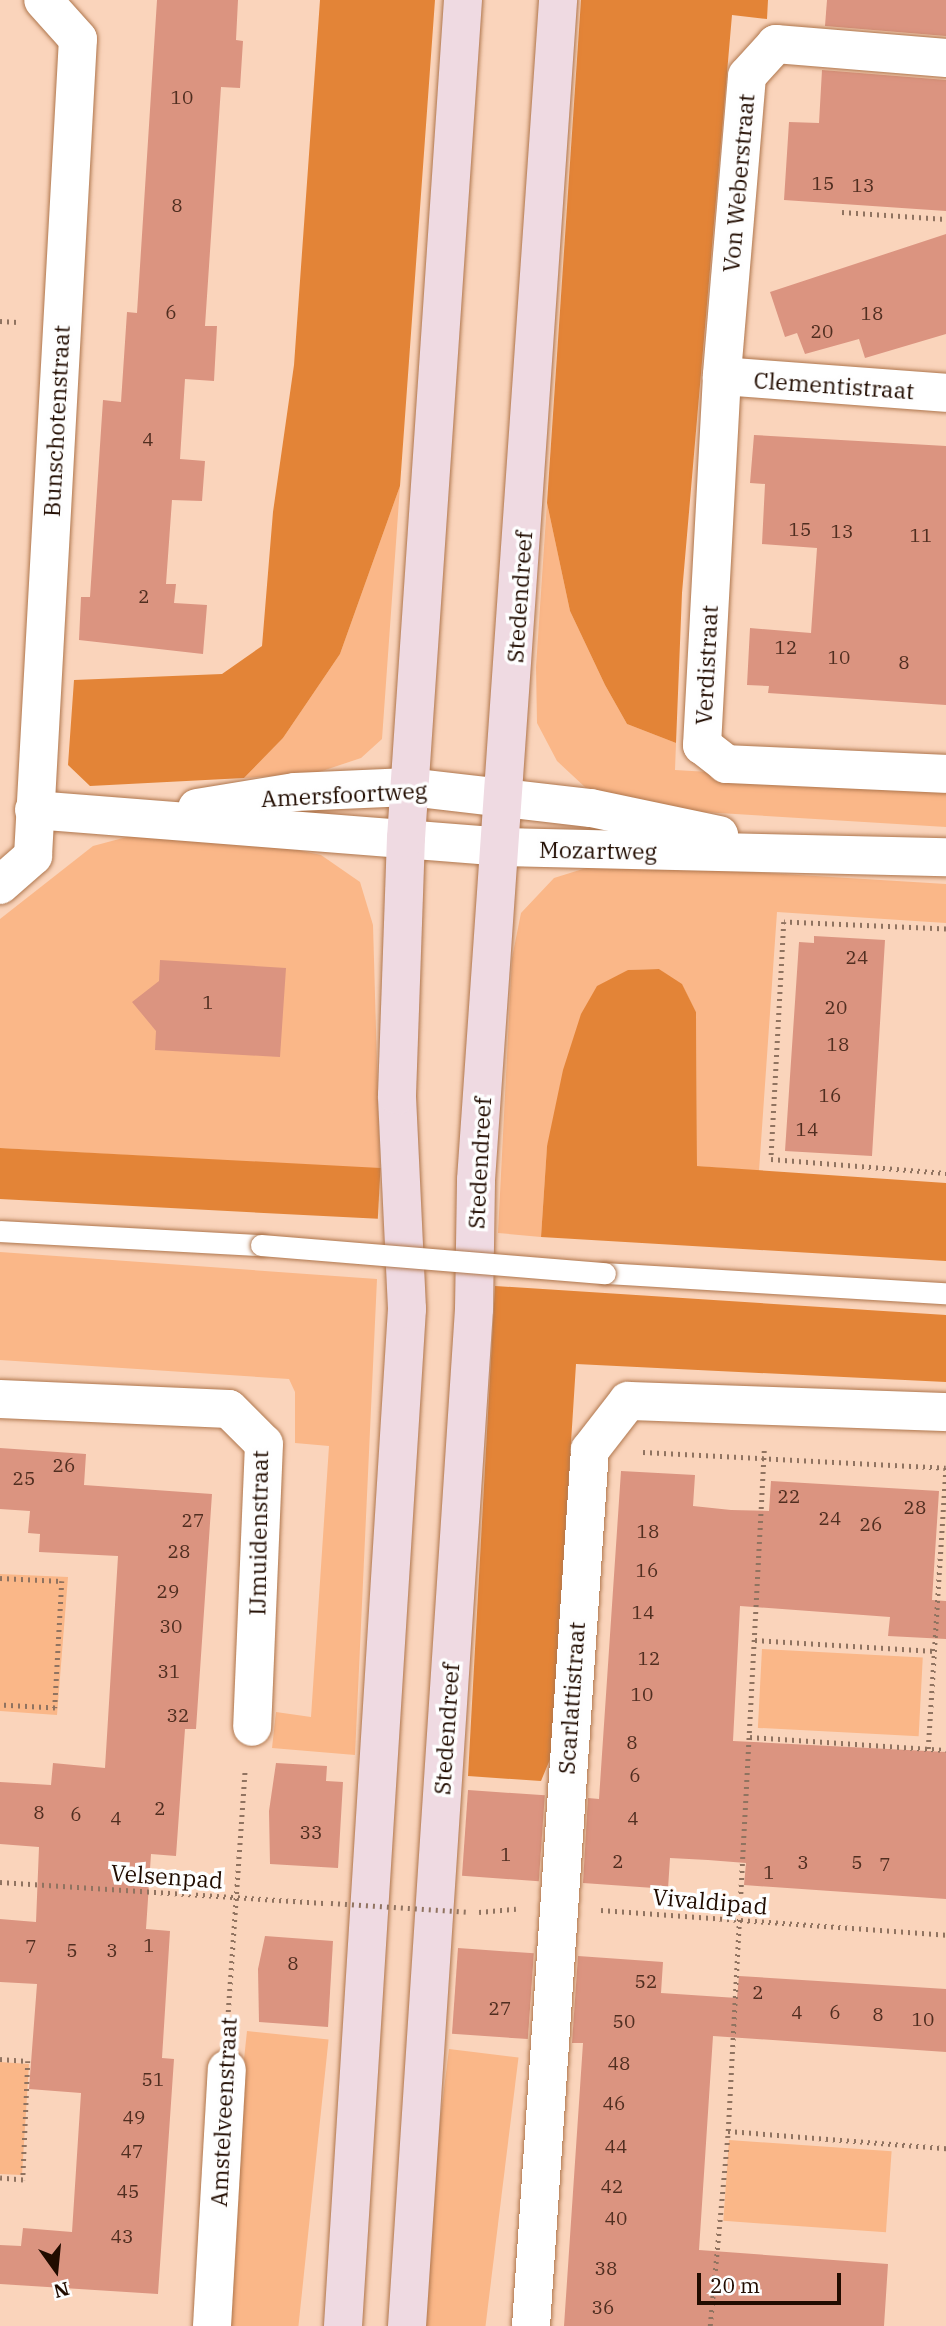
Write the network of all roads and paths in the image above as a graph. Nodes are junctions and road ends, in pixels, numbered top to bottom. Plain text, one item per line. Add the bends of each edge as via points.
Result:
1 (43, 0) edge
2 (463, 0) edge
3 (558, 0) edge
4 (946, 58) edge
5 (842, 212) dead end
6 (946, 219) edge
7 (722, 376) junction
8 (946, 393) edge
9 (946, 774) edge
10 (410, 787) junction
11 (504, 796) junction
12 (34, 810) junction
13 (144, 817) junction
14 (407, 838) junction
15 (499, 847) junction
16 (790, 850) junction
17 (946, 857) edge
18 (0, 885) edge
19 (946, 929) edge
20 (946, 1173) edge
21 (0, 1231) edge
22 (946, 1293) edge
23 (0, 1399) edge
24 (766, 1402) junction
25 (946, 1412) edge
26 (590, 1450) junction
27 (764, 1458) junction
28 (946, 1467) edge
29 (0, 1578) edge
30 (755, 1640) junction
31 (935, 1651) junction
32 (0, 1704) edge
33 (252, 1727) joint
34 (750, 1737) junction
35 (928, 1749) junction
36 (946, 1750) edge
37 (0, 1882) edge
38 (236, 1898) junction
39 (556, 1906) junction
40 (471, 1912) joint
41 (737, 1921) junction
42 (946, 1935) edge
43 (0, 2059) edge
44 (227, 2069) joint
45 (728, 2132) junction
46 (946, 2148) edge
47 (0, 2178) edge
48 (212, 2326) edge
49 (343, 2326) edge
50 (407, 2326) edge
51 (531, 2326) edge
52 (710, 2326) edge

1 - 12 street, Bunschotenstraat via 78,39
2 - 10 main road
3 - 11 main road, Stedendreef
4 - 7 street, Von Weberstraat via 776,44 747,76
5 - 6 path
7 - 8 street, Clementistraat
7 - 9 street, Verdistraat via 702,745 726,764
10 - 11 street, Amersfoortweg
10 - 13 street, Amersfoortweg via 295,792
10 - 14 main road
11 - 15 main road, Stedendreef
11 - 16 street, Mozartweg via 592,808
12 - 13 street, Amersfoortweg
12 - 18 street, Bunschotenstraat via 33,856
13 - 14 street, Amersfoortweg
14 - 15 street, Mozartweg
14 - 49 main road via 397,1095 406,1322
15 - 16 street, Mozartweg
15 - 50 main road, Stedendreef via 476,1180 474,1308
16 - 17 street, Mozartweg
19 - 20 path via 784,922 771,1159
21 - 22 lane, bridge
23 - 33 street, IJmuidenstraat via 229,1409 264,1444
24 - 25 street
24 - 26 street via 628,1401
24 - 27 path
26 - 27 path
26 - 39 street, Scarlattistraat
27 - 28 path
27 - 30 path
28 - 31 path
29 - 32 path via 62,1581 55,1708
30 - 31 path
30 - 34 path
31 - 35 path
33 - 38 path via 244,1772
34 - 35 path
34 - 41 path
35 - 36 path
37 - 38 path, Velsenpad
38 - 40 path, Velsenpad, bridge
38 - 44 path, Amstelveenstraat
39 - 40 path, Vivaldipad
39 - 41 path, Vivaldipad
39 - 51 street, Scarlattistraat
41 - 42 path, Vivaldipad
41 - 45 path
43 - 47 path via 27,2061 23,2180
44 - 48 street, Amstelveenstraat
45 - 46 path
45 - 52 path

